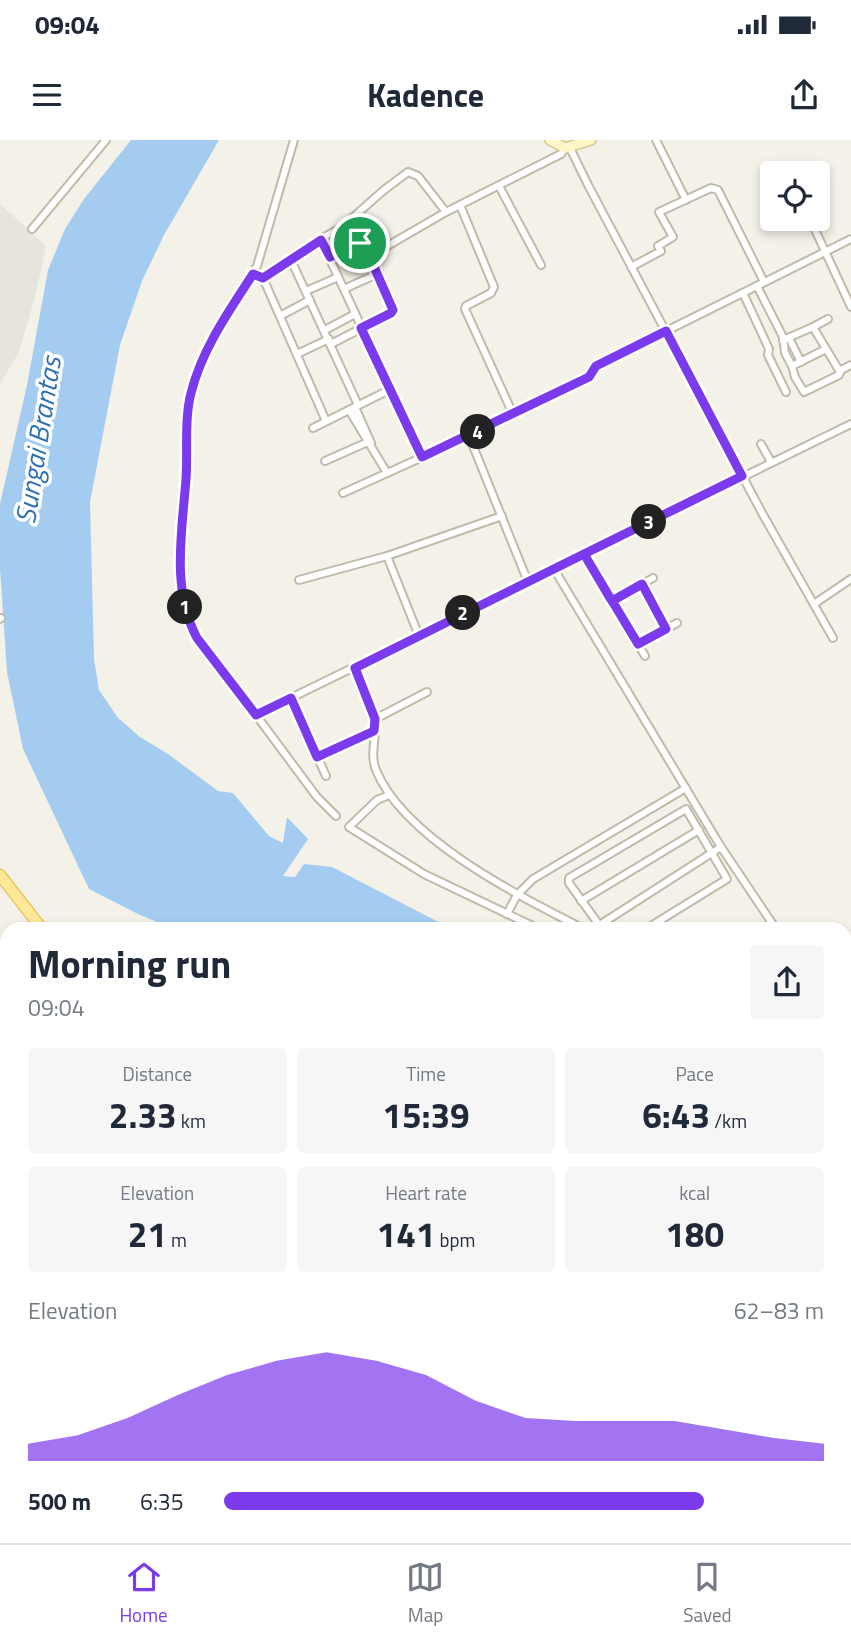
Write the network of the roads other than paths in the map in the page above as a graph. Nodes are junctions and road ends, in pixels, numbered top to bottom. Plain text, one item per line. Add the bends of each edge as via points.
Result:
1 (106, 140) edge
2 (294, 140) edge
3 (550, 140) edge
4 (591, 140) edge
5 (656, 140) edge
6 (568, 148) junction
7 (499, 186) junction
8 (685, 200) junction
9 (460, 205) junction
10 (446, 212) junction
11 (32, 229) dead end
12 (816, 231) edge
13 (851, 239) edge
14 (321, 240) junction
15 (825, 251) junction
16 (370, 256) junction
17 (330, 257) junction
18 (291, 260) junction
19 (541, 265) dead end
20 (631, 267) junction
21 (253, 274) junction
22 (377, 274) junction
23 (338, 277) junction
24 (263, 278) junction
25 (764, 282) junction
26 (757, 286) junction
27 (344, 289) junction
28 (306, 291) junction
29 (743, 293) junction
30 (310, 300) junction
31 (851, 307) edge
32 (355, 314) junction
33 (280, 316) junction
34 (828, 319) dead end
35 (813, 327) junction
36 (361, 328) junction
37 (325, 330) junction
38 (666, 331) junction
39 (786, 339) junction
40 (330, 341) junction
41 (826, 349) junction
42 (297, 354) junction
43 (801, 362) junction
44 (851, 365) edge
45 (792, 366) junction
46 (839, 371) junction
47 (389, 390) junction
48 (786, 392) dead end
49 (354, 407) junction
50 (513, 414) junction
51 (326, 421) junction
52 (851, 424) edge
53 (313, 428) dead end
54 (469, 436) junction
55 (370, 442) junction
56 (761, 444) dead end
57 (422, 457) junction
58 (325, 461) dead end
59 (771, 462) junction
60 (386, 471) junction
61 (742, 476) junction
62 (342, 492) dead end
63 (502, 516) junction
64 (584, 554) junction
65 (387, 556) junction
66 (554, 569) junction
67 (653, 578) dead end
68 (851, 579) edge
69 (299, 580) dead end
70 (528, 582) junction
71 (642, 584) junction
72 (612, 601) junction
73 (814, 604) junction
74 (677, 623) dead end
75 (666, 629) junction
76 (419, 636) junction
77 (833, 638) dead end
78 (638, 644) junction
79 (645, 656) dead end
80 (355, 668) junction
81 (427, 692) dead end
82 (291, 698) junction
83 (256, 715) junction
84 (375, 719) junction
85 (374, 731) junction
86 (317, 757) junction
87 (326, 776) dead end
88 (686, 788) junction
89 (389, 795) junction
90 (336, 816) dead end
91 (699, 830) junction
92 (721, 847) junction
93 (712, 853) junction
94 (0, 875) edge
95 (517, 895) junction
96 (581, 901) junction
97 (508, 914) junction
98 (37, 922) edge
99 (525, 922) edge
100 (570, 922) edge
101 (596, 922) edge
102 (609, 922) edge
103 (658, 922) edge
104 (771, 922) edge

1 - 11 street
2 - 21 street
3 - 6 main road
4 - 6 main road
5 - 8 street
6 - 7 street
6 - 20 street
7 - 9 street
7 - 19 street
8 - 20 street via 659,212 673,237 658,246 661,251
8 - 25 street via 710,188 718,190
9 - 10 street
9 - 50 street via 494,287 465,309
10 - 14 street via 418,176 408,172
10 - 16 street
12 - 15 street
13 - 15 street
14 - 17 street
14 - 18 street
15 - 25 street
15 - 31 street
16 - 17 street via 360,243
16 - 22 street
17 - 23 street
18 - 24 street
18 - 28 street
20 - 38 street
21 - 24 street
21 - 83 street via 219,327 190,395 181,583 197,638
22 - 27 street
22 - 36 street via 393,312
23 - 27 street
23 - 28 street
24 - 33 street
25 - 26 street
26 - 29 street
26 - 39 street
27 - 32 street
28 - 30 street
29 - 38 street
29 - 48 street
30 - 33 street
30 - 37 street
32 - 36 street
32 - 37 street
33 - 42 street
34 - 35 street
35 - 39 street
35 - 41 street
36 - 40 street
36 - 47 street
37 - 40 street
38 - 50 street via 596,366 589,377
38 - 61 street
39 - 43 street
39 - 45 street via 785,352
40 - 42 street
40 - 49 street
41 - 43 street
41 - 46 street
42 - 51 street
43 - 45 street
44 - 46 street
45 - 46 street via 804,393
47 - 49 street
47 - 57 street
49 - 51 street
49 - 55 street
50 - 54 street
51 - 53 street
52 - 59 street
54 - 57 street
54 - 63 street
55 - 58 street
55 - 60 street
56 - 59 street
57 - 60 street
59 - 61 street
60 - 62 street
61 - 64 street
61 - 73 street
63 - 65 street
63 - 70 street
64 - 66 street
64 - 72 street
65 - 69 street
65 - 76 street
66 - 70 street
66 - 88 street
67 - 71 street
68 - 73 street
70 - 76 street
71 - 72 street
71 - 75 street
72 - 78 street
73 - 77 street
74 - 75 street
75 - 78 street
76 - 80 street
78 - 79 street
80 - 82 street
80 - 84 street
81 - 84 street
82 - 83 street
82 - 86 street
83 - 90 street
84 - 85 street
85 - 86 street
85 - 89 street via 374,763
86 - 87 street
88 - 92 street
88 - 95 street via 533,878
89 - 95 street via 445,847
89 - 97 street via 377,800 349,827 424,874
91 - 93 street
91 - 96 street
91 - 96 street via 684,809 569,877
92 - 93 street
92 - 104 street
93 - 102 street
93 - 103 street via 726,881
94 - 98 main road
95 - 97 street
95 - 100 street
96 - 101 street
97 - 99 street

